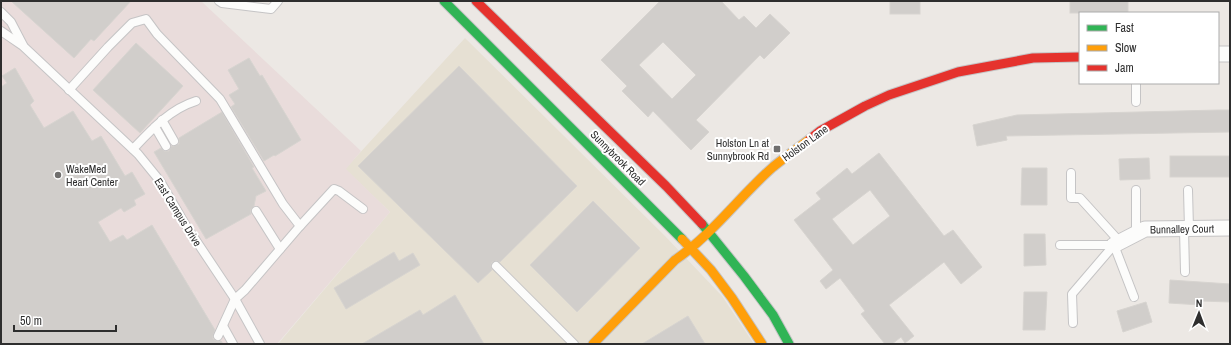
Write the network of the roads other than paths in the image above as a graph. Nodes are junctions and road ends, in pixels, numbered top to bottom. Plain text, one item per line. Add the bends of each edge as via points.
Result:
1 (219, 1) edge
2 (278, 1) edge
3 (444, 1) edge
4 (476, 1) edge
5 (1, 12) edge
6 (471, 28) junction
7 (1, 31) edge
8 (493, 38) dead end
9 (23, 46) junction
10 (1219, 54) edge
11 (1230, 54) edge
12 (1079, 57) edge
13 (1136, 84) edge
14 (69, 90) junction
15 (196, 101) dead end
16 (1136, 102) dead end
17 (162, 120) junction
18 (155, 127) junction
19 (174, 140) dead end
20 (166, 146) dead end
21 (132, 149) junction
22 (1071, 173) dead end
23 (1136, 190) dead end
24 (1188, 190) dead end
25 (363, 210) dead end
26 (256, 211) dead end
27 (300, 226) junction
28 (1230, 228) edge
29 (1187, 229) junction
30 (709, 232) junction
31 (1136, 233) junction
32 (1117, 243) junction
33 (1060, 245) dead end
34 (280, 249) junction
35 (691, 249) junction
36 (496, 266) dead end
37 (1185, 272) dead end
38 (1134, 298) dead end
39 (235, 300) junction
40 (1073, 323) dead end
41 (223, 326) junction
42 (218, 336) dead end
43 (233, 344) edge
44 (260, 344) edge
45 (574, 344) edge
46 (593, 344) edge
47 (762, 344) edge
48 (789, 344) edge

1 - 2 lane via 271,9
3 - 6 main road, Sunnybrook Road
4 - 30 main road, Sunnybrook Road via 509,38 554,76
5 - 9 lane, East Campus Drive via 11,22
6 - 8 main road
6 - 35 main road, Sunnybrook Road
7 - 9 lane, East Campus Drive
9 - 14 lane, East Campus Drive
10 - 11 street
12 - 30 main road, Holston Lane via 1033,58 958,72 889,95 865,106 820,131 773,167
13 - 16 lane
14 - 21 lane, East Campus Drive
14 - 27 lane via 132,23 146,19 157,34 220,99 283,204
15 - 17 lane via 183,105
17 - 18 lane
17 - 19 lane
18 - 20 lane
18 - 21 lane
21 - 39 lane, East Campus Drive via 160,181
22 - 32 lane via 1071,198 1080,198
23 - 31 lane
24 - 29 lane
25 - 27 lane via 334,189
26 - 34 lane
27 - 34 lane
28 - 29 street, Bunnalley Court
29 - 31 street, Bunnalley Court via 1145,230
29 - 37 lane
30 - 35 main road, Holston Lane
30 - 48 main road, Sunnybrook Road via 774,315
31 - 32 street, Bunnalley Court
32 - 33 lane
32 - 38 lane
32 - 40 lane via 1072,294
34 - 39 lane
35 - 46 main road, Holston Lane via 675,260
35 - 47 main road, Sunnybrook Road via 728,292
36 - 45 lane
39 - 41 lane
39 - 44 lane, East Campus Drive
41 - 42 lane
41 - 43 lane

